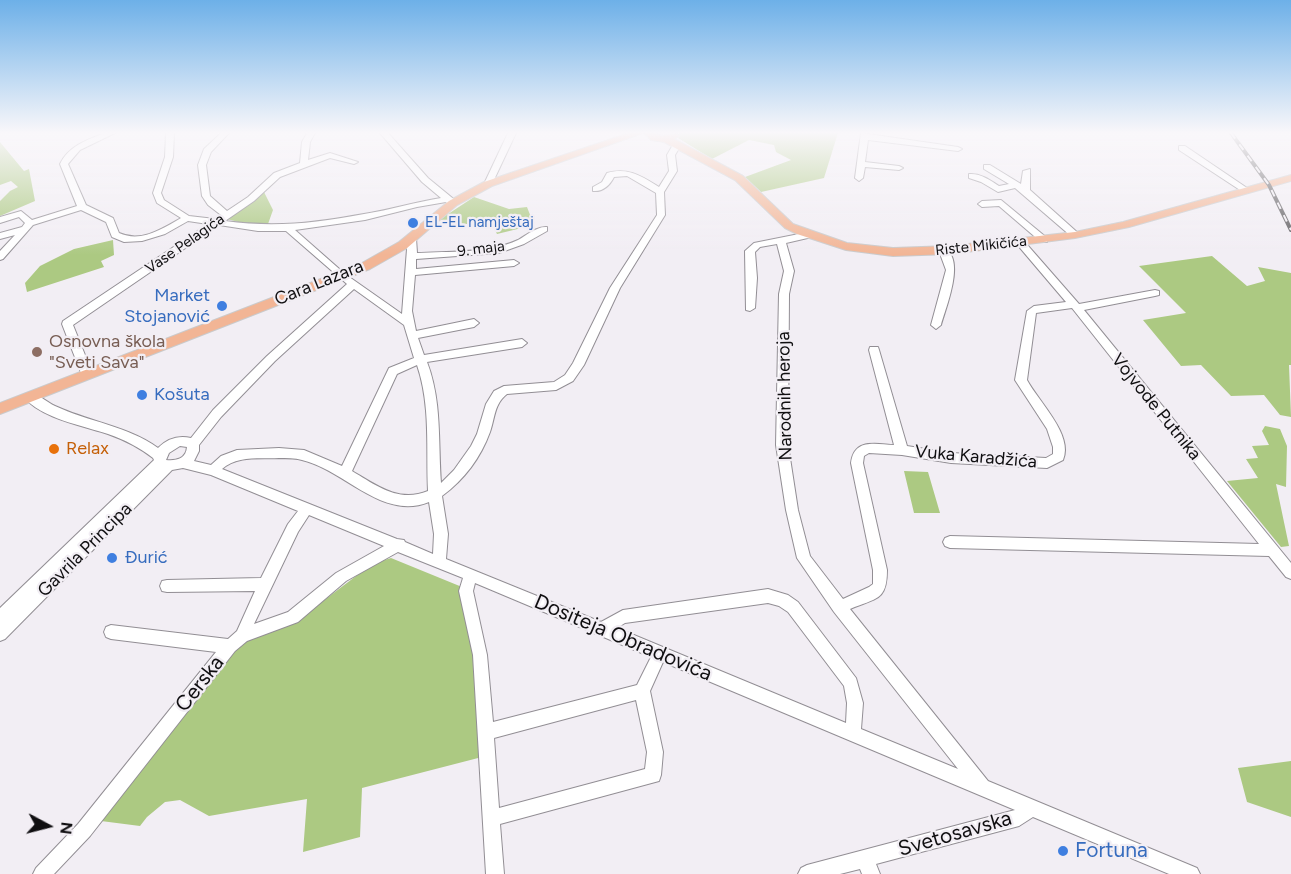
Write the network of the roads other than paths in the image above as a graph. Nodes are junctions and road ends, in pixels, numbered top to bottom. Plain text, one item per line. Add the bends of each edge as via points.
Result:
1 (67, 174) edge
2 (163, 174) edge
3 (203, 174) edge
4 (280, 174) edge
5 (420, 174) edge
6 (493, 174) edge
7 (518, 174) edge
8 (613, 174) edge
9 (632, 174) edge
10 (671, 174) edge
11 (733, 174) edge
12 (860, 174) edge
13 (998, 174) edge
14 (1026, 174) edge
15 (1221, 174) edge
16 (972, 176) dead end
17 (859, 178) dead end
18 (1291, 178) edge
19 (488, 184) junction
20 (1017, 185) junction
21 (596, 189) dead end
22 (1246, 190) junction
23 (1026, 191) junction
24 (660, 192) junction
25 (450, 201) junction
26 (981, 204) dead end
27 (82, 207) junction
28 (227, 215) junction
29 (187, 218) junction
30 (0, 220) edge
31 (216, 223) junction
32 (27, 226) junction
33 (288, 228) junction
34 (544, 229) dead end
35 (808, 235) junction
36 (1075, 235) junction
37 (0, 236) edge
38 (411, 238) junction
39 (1044, 240) junction
40 (781, 241) junction
41 (1020, 242) junction
42 (944, 251) junction
43 (414, 256) junction
44 (0, 257) edge
45 (514, 263) dead end
46 (412, 272) junction
47 (342, 276) junction
48 (354, 284) junction
49 (1155, 293) dead end
50 (1075, 306) junction
51 (750, 308) dead end
52 (474, 323) dead end
53 (936, 325) dead end
54 (411, 329) junction
55 (522, 343) dead end
56 (874, 350) dead end
57 (422, 359) junction
58 (87, 375) junction
59 (30, 397) junction
60 (0, 409) edge
61 (217, 414) junction
62 (134, 439) junction
63 (176, 443) junction
64 (902, 450) junction
65 (176, 458) junction
66 (213, 471) junction
67 (345, 473) junction
68 (435, 495) junction
69 (307, 508) junction
70 (950, 542) dead end
71 (399, 544) junction
72 (1272, 550) junction
73 (439, 561) junction
74 (1291, 573) edge
75 (471, 574) junction
76 (265, 584) junction
77 (167, 586) dead end
78 (839, 607) junction
79 (0, 618) edge
80 (603, 629) junction
81 (111, 632) dead end
82 (0, 634) edge
83 (242, 636) junction
84 (230, 646) junction
85 (660, 653) junction
86 (642, 691) junction
87 (485, 732) junction
88 (853, 735) junction
89 (983, 787) junction
90 (1031, 808) junction
91 (492, 818) junction
92 (868, 867) edge
93 (42, 874) edge
94 (495, 874) edge
95 (807, 874) edge
96 (1191, 874) edge

1 - 27 street
2 - 29 street via 157,193 160,201
3 - 28 street via 206,196
4 - 28 street, Vase Pelagića
5 - 25 street
6 - 19 street
7 - 19 main road, Cara Lazara
8 - 21 street
9 - 24 street
10 - 24 street
11 - 35 main road, Riste Mikičića via 789,226
12 - 17 street
13 - 20 street
14 - 23 street
15 - 22 street
16 - 20 street via 998,189
18 - 22 main road, Riste Mikičića
19 - 25 main road, Cara Lazara
20 - 23 street
22 - 36 main road, Riste Mikičića via 1125,225
23 - 36 street
24 - 68 street via 661,215 615,288 569,378 556,386 498,393 471,456 453,481
25 - 33 street
25 - 38 main road, Cara Lazara
26 - 39 street via 1000,203
27 - 29 street via 110,220 115,235 125,239 146,237
27 - 32 street
28 - 31 street, Vase Pelagića
29 - 31 street
30 - 32 street via 21,214
31 - 33 street
31 - 58 street, Vase Pelagića via 67,324
32 - 37 street
32 - 44 street
33 - 47 street
34 - 43 street, 9. maja via 521,242 492,251
35 - 40 street
35 - 42 main road, Riste Mikičića via 846,246 892,252
36 - 39 main road, Riste Mikičića
38 - 43 street
38 - 47 main road, Cara Lazara via 390,254
39 - 41 main road, Riste Mikičića
40 - 51 street via 757,245 750,251
40 - 78 street, Narodnih heroja via 789,271 784,294 782,445 792,510 804,558
41 - 42 main road, Riste Mikičića
41 - 50 street, Vojvode Putnika
42 - 53 street via 951,270
43 - 46 street
45 - 46 street
46 - 54 street via 407,309
47 - 48 street
47 - 58 main road, Cara Lazara
48 - 54 street
48 - 61 street, Gavrila Principa via 303,328
49 - 50 street, Vuka Karadžića
50 - 64 street, Vuka Karadžića via 1032,311 1021,380 1049,422 1061,451 1059,458 1047,463 951,458
50 - 72 street, Vojvode Putnika
52 - 54 street
54 - 57 street
55 - 57 street
56 - 64 street, Vuka Karadžića
57 - 67 street via 393,371
57 - 68 street via 430,392
58 - 59 main road, Cara Lazara
59 - 60 main road, Cara Lazara
59 - 62 street, Dositeja Obradovića via 49,408
61 - 63 street, Gavrila Principa
61 - 65 street, Gavrila Principa
62 - 63 street, Dositeja Obradovića
62 - 65 street, Dositeja Obradovića
63 - 65 street, Gavrila Principa
63 - 65 street, Dositeja Obradovića via 188,442
64 - 78 street via 868,448 858,453 880,586
65 - 66 street, Dositeja Obradovića
65 - 79 street, Gavrila Principa
65 - 82 street, Gavrila Principa
66 - 67 street via 225,459 237,455 279,453 304,455
66 - 69 street, Dositeja Obradovića
67 - 68 street via 390,498 407,501
68 - 73 street via 443,542
69 - 71 street, Dositeja Obradovića
69 - 76 street
70 - 72 street
71 - 73 street, Dositeja Obradovića
71 - 83 street, Cerska via 341,577 293,617
72 - 74 street, Vojvode Putnika
73 - 75 street, Dositeja Obradovića
75 - 80 street, Dositeja Obradovića
75 - 87 street via 466,591 480,655
76 - 77 street
76 - 83 street
78 - 89 street, Narodnih heroja
80 - 85 street, Dositeja Obradovića
80 - 88 street via 623,617 768,596 783,600 793,607 852,683
81 - 84 street
83 - 84 street, Cerska
84 - 93 street, Cerska via 84,830
85 - 86 street
85 - 88 street, Dositeja Obradovića
86 - 87 street
86 - 91 street via 655,753 653,775
87 - 91 street
88 - 89 street, Dositeja Obradovića
89 - 90 street, Dositeja Obradovića
90 - 92 street, Svetosavska via 1019,817
90 - 96 street, Dositeja Obradovića
91 - 94 street
92 - 95 street, Svetosavska

